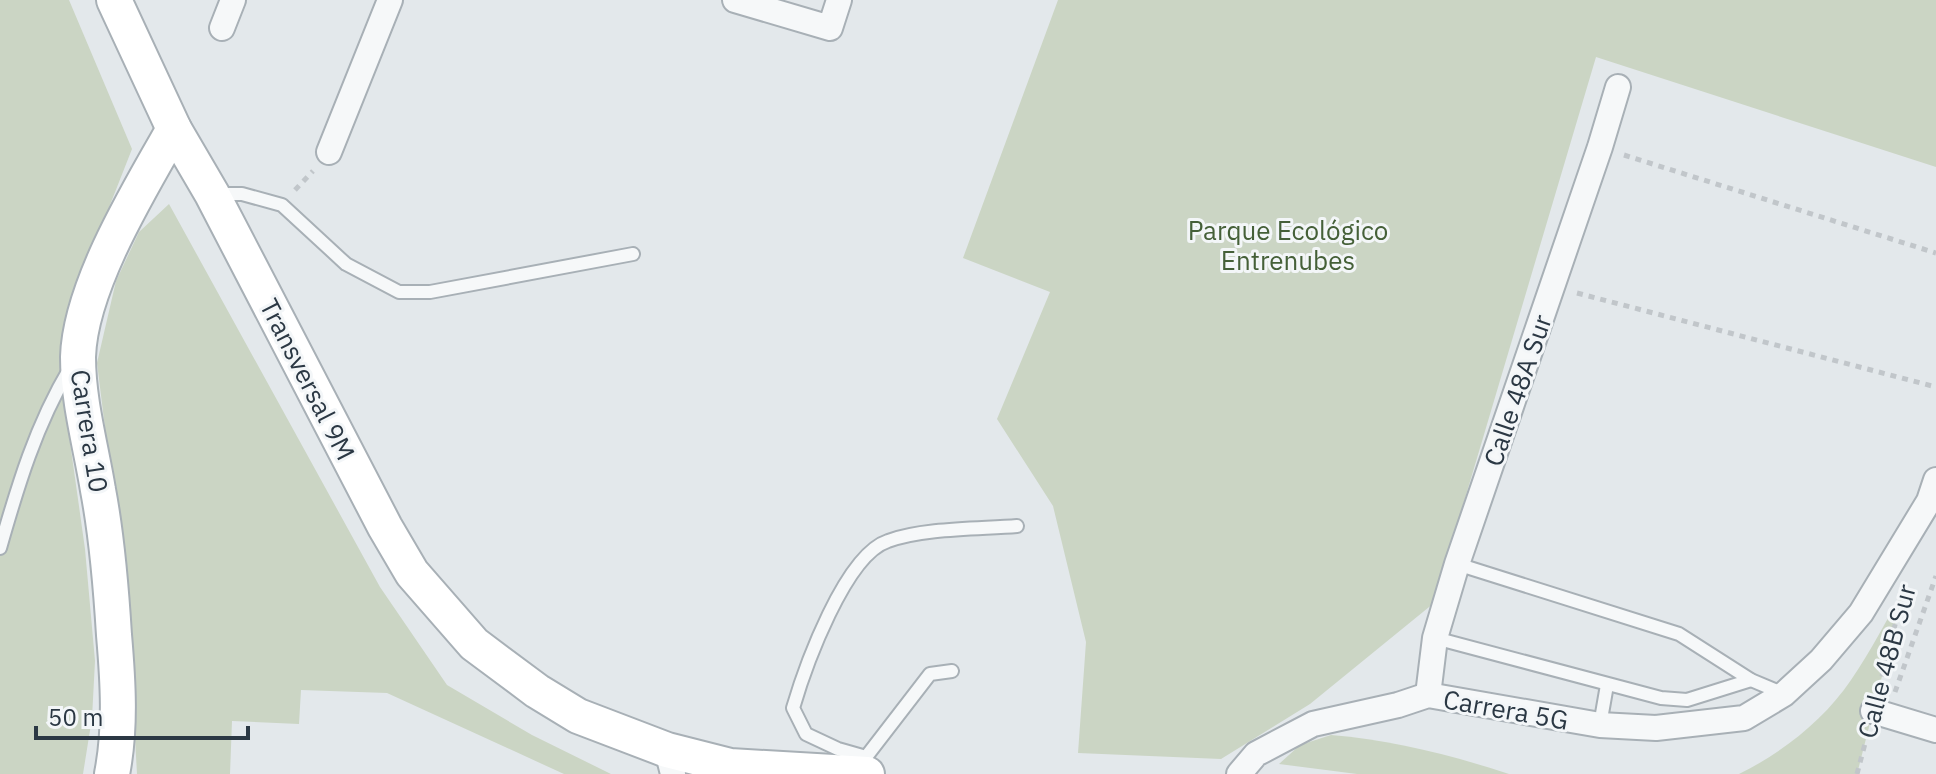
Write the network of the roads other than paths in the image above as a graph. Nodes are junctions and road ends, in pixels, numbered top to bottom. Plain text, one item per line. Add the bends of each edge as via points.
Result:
1 (114, 0) edge
2 (233, 0) edge
3 (390, 0) edge
4 (735, 0) edge
5 (839, 0) edge
6 (222, 28) dead end
7 (1618, 87) dead end
8 (174, 129) junction
9 (329, 152) road end
10 (212, 194) junction
11 (633, 254) dead end
12 (78, 355) junction
13 (1936, 480) edge
14 (1017, 526) dead end
15 (0, 548) edge
16 (1457, 564) junction
17 (1435, 638) junction
18 (952, 671) dead end
19 (1751, 680) junction
20 (1607, 685) junction
21 (1784, 694) junction
22 (1428, 695) junction
23 (1880, 714) road end
24 (1744, 718) joint
25 (1600, 725) junction
26 (1936, 730) edge
27 (670, 762) edge
28 (119, 767) edge
29 (728, 770) edge
30 (866, 770) edge
31 (1239, 774) edge

1 - 8 main road, Transversal 9M
2 - 6 street
3 - 9 street
4 - 5 street via 830,28
7 - 16 street, Calle 48A Sur
8 - 10 main road, Transversal 9M
8 - 12 main road, Carrera 10 via 99,275
10 - 11 lane via 242,194 282,205 346,264 399,292 430,292
10 - 27 main road, Transversal 9M via 412,573 474,644 504,668 578,716
12 - 15 lane via 46,409
12 - 28 main road, Carrera 10 via 108,562
13 - 21 street, Calle 48B Sur via 1929,501 1861,613
14 - 30 lane via 886,541 854,568 805,666 793,708 806,734
16 - 17 street, Calle 48A Sur
16 - 19 lane via 1679,634
17 - 20 lane
17 - 22 street, Calle 48A Sur
18 - 30 lane via 930,674
19 - 20 lane via 1687,700
19 - 21 lane
20 - 25 lane
21 - 24 street, Calle 48B Sur
22 - 25 street, Carrera 5G
22 - 31 street, Carrera 5G via 1313,724 1256,754
23 - 26 street
24 - 25 street, Carrera 5G via 1656,728
27 - 29 main road, Transversal 9M
29 - 30 main road, Transversal 9M

